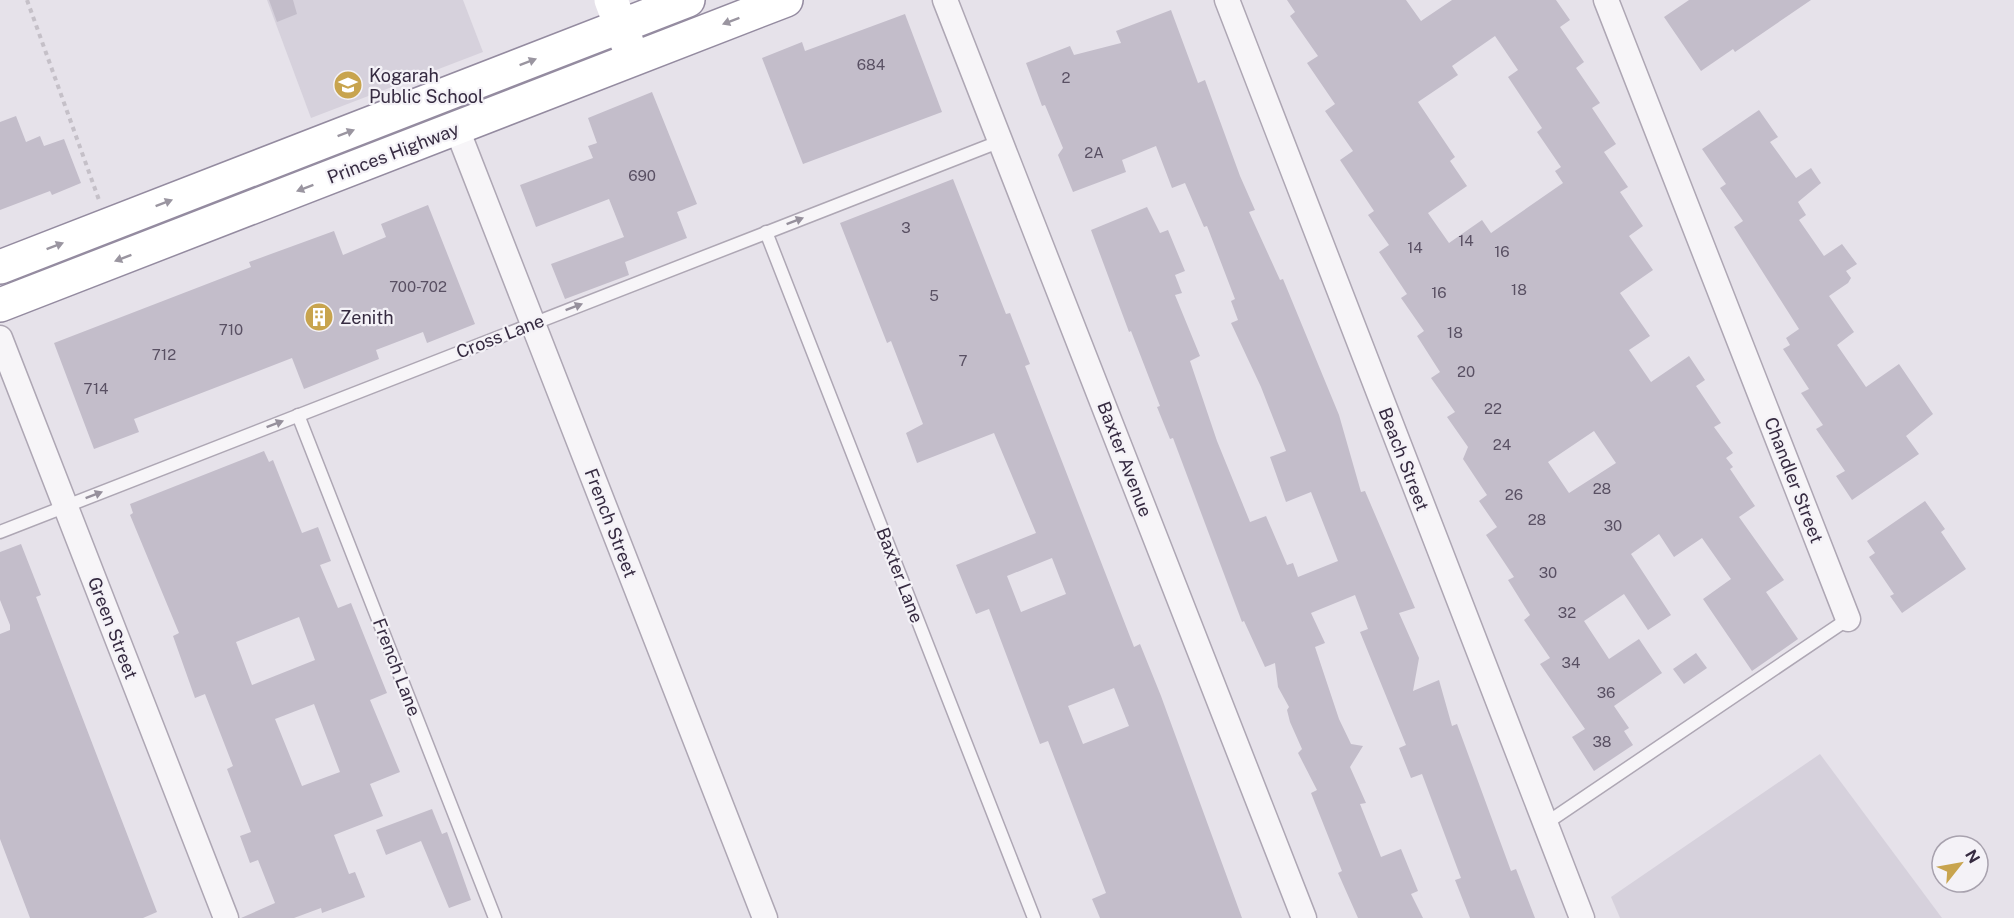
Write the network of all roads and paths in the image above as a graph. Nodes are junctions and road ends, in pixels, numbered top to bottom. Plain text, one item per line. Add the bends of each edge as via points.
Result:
1 (27, 0) edge
2 (688, 0) edge
3 (786, 0) edge
4 (945, 0) edge
5 (1227, 0) edge
6 (1606, 0) edge
7 (616, 13) edge
8 (633, 58) junction
9 (458, 129) junction
10 (1001, 141) junction
11 (100, 204) dead end
12 (766, 232) junction
13 (0, 267) edge
14 (0, 305) edge
15 (533, 323) junction
16 (0, 338) edge
17 (298, 415) junction
18 (65, 506) junction
19 (0, 532) edge
20 (1848, 619) joint
21 (1545, 824) junction
22 (226, 918) edge
23 (495, 918) edge
24 (765, 918) edge
25 (1034, 918) edge
26 (1304, 918) edge
27 (1582, 918) edge

1 - 11 path
2 - 7 main road, Princes Highway
3 -> 8 main road, Princes Highway
4 - 10 street, Baxter Avenue
5 - 21 street, Beach Street
6 - 20 street, Chandler Street
7 - 8 main road
13 -> 7 main road, Princes Highway
8 - 9 main road, Princes Highway
9 -> 14 main road, Princes Highway
9 - 15 street, French Street
12 -> 10 lane, Cross Lane
10 - 26 street, Baxter Avenue
15 -> 12 lane, Cross Lane
12 - 25 lane, Baxter Lane
15 - 17 lane, Cross Lane
15 - 24 street, French Street
16 - 18 street, Green Street
18 -> 17 lane, Cross Lane
17 - 23 lane, French Lane
18 - 19 lane, Cross Lane
18 - 22 street, Green Street
20 - 21 lane, Chandler Street
21 - 27 street, Beach Street

